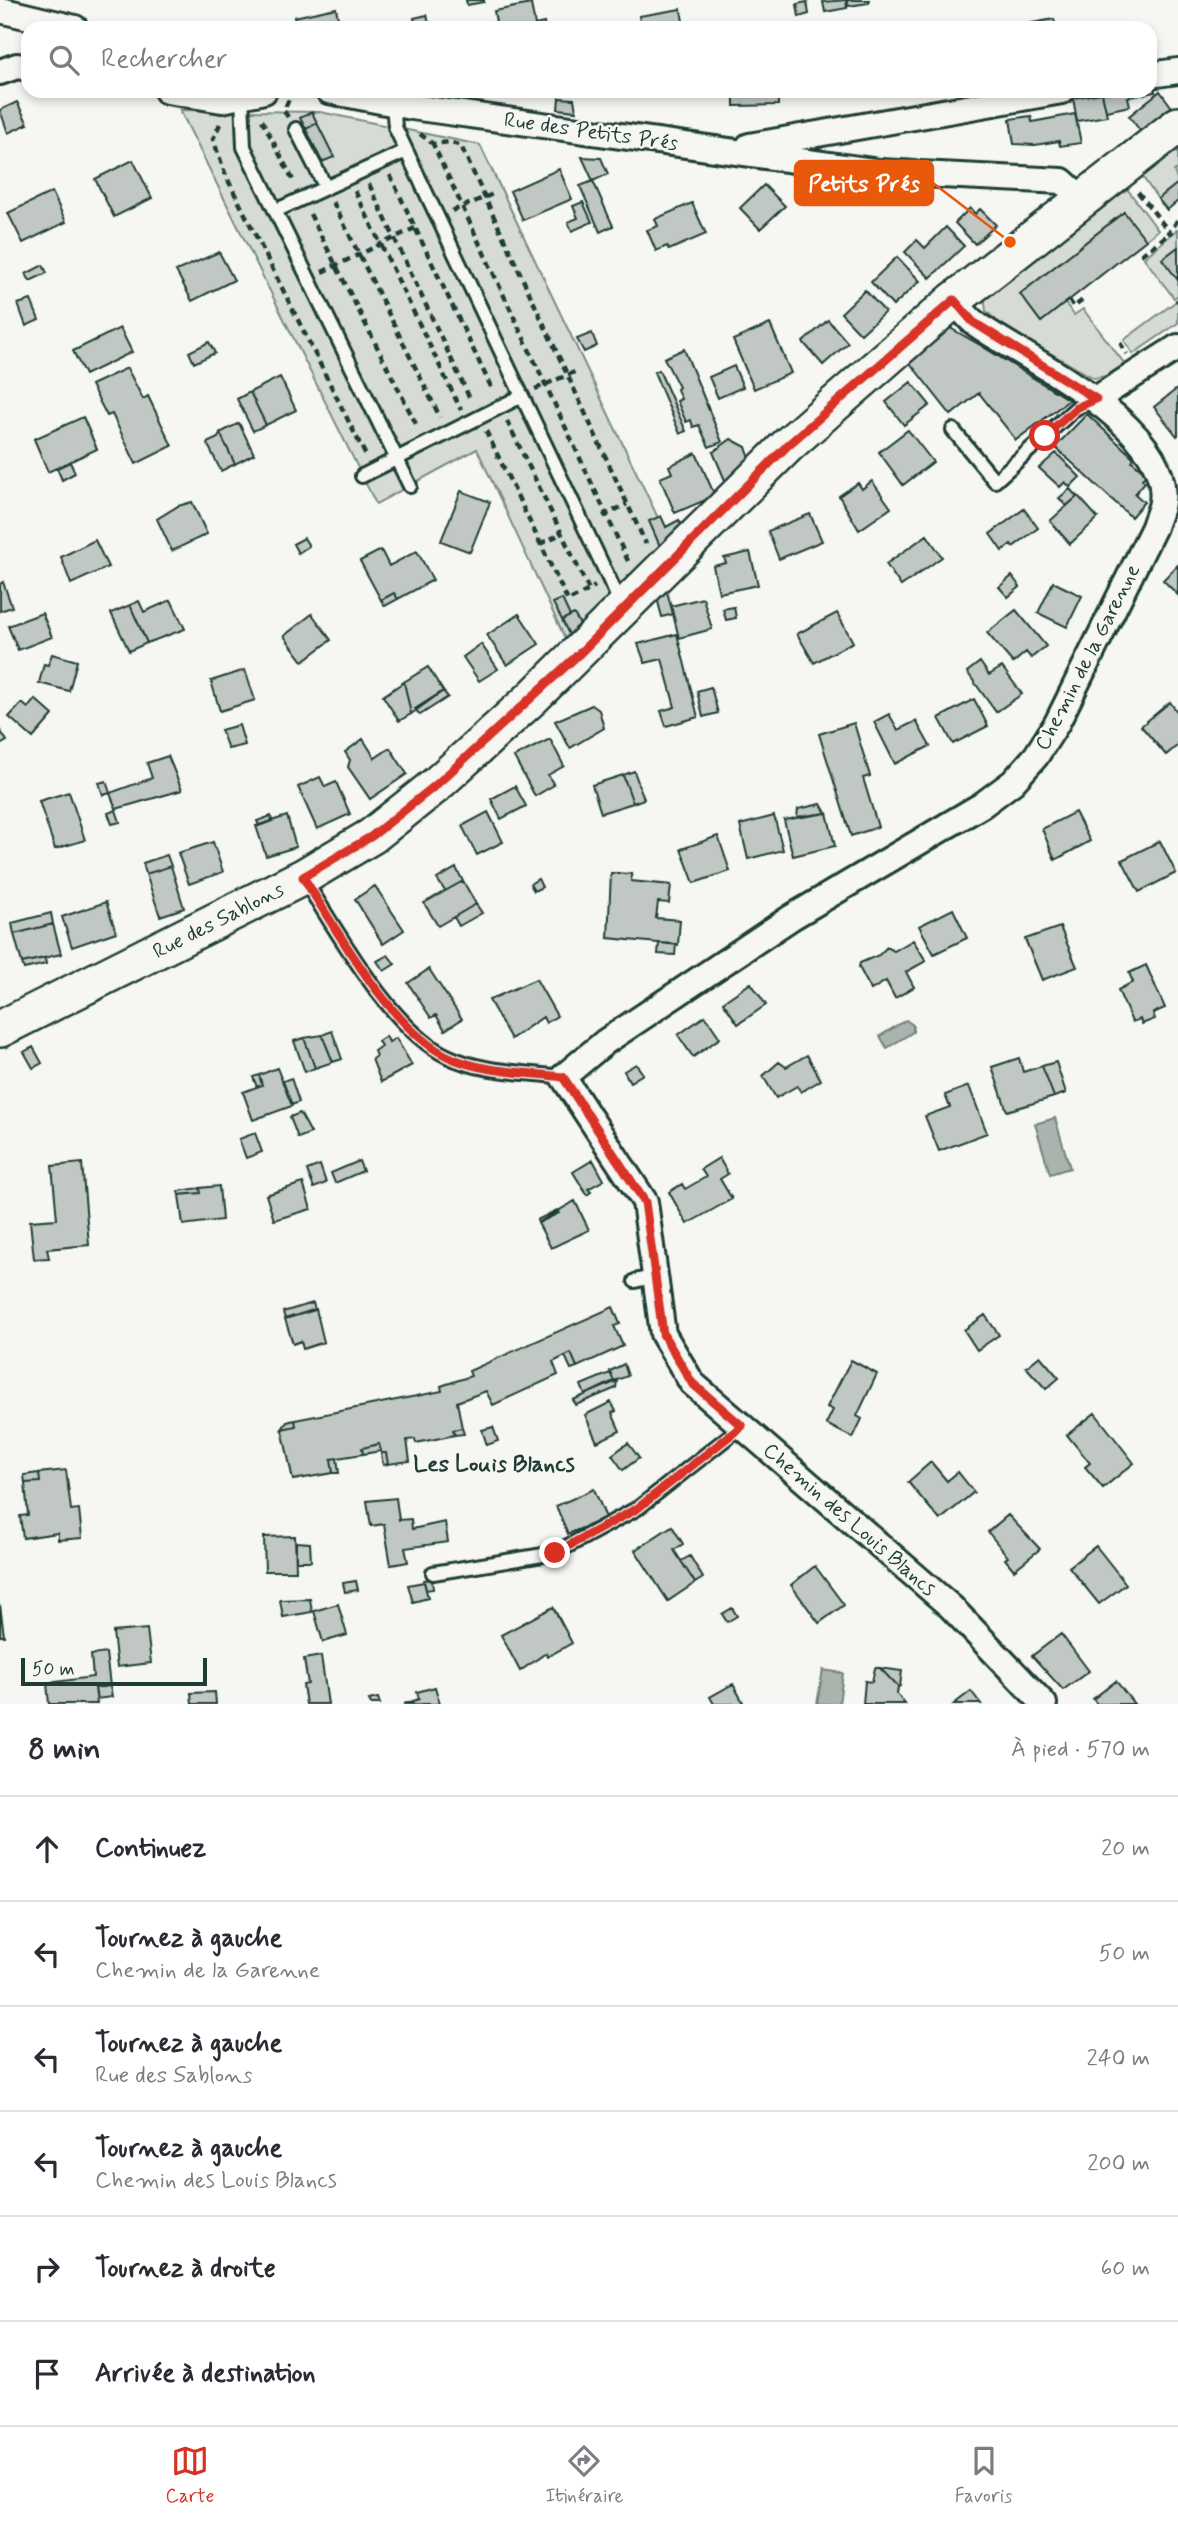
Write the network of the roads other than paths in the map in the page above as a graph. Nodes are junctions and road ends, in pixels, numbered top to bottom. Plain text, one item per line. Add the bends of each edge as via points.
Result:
1 (0, 10) edge
2 (46, 21) edge
3 (21, 67) edge
4 (1178, 71) edge
5 (0, 72) edge
6 (1157, 74) edge
7 (210, 98) edge
8 (366, 98) edge
9 (1022, 98) edge
10 (250, 102) edge
11 (393, 103) junction
12 (1178, 125) edge
13 (296, 129) dead end
14 (729, 150) junction
15 (406, 151) junction
16 (326, 188) junction
17 (1082, 199) junction
18 (277, 210) junction
19 (954, 300) junction
20 (1178, 347) edge
21 (522, 396) junction
22 (1096, 399) junction
23 (953, 430) dead end
24 (396, 460) junction
25 (368, 473) road end
26 (410, 485) dead end
27 (624, 610) junction
28 (303, 877) junction
29 (0, 1030) edge
30 (563, 1077) junction
31 (742, 1426) junction
32 (433, 1573) dead end
33 (1044, 1704) edge

1 - 2 street
3 - 5 street
4 - 6 street
7 - 10 street
8 - 11 street, Rue des Petits Prés
9 - 14 street, Rue des Petits Prés
10 - 18 lane via 244,147
11 - 14 street, Rue des Petits Prés
11 - 15 lane via 395,127
12 - 17 street, Rue des Sablons
13 - 16 lane
14 - 17 street, Rue des Petits Prés via 880,172 1062,181
15 - 16 lane
15 - 21 lane
16 - 18 lane
17 - 19 street, Rue des Sablons
18 - 24 lane
19 - 22 street, Chemin de la Garenne via 973,322
19 - 27 street, Rue des Sablons via 788,445
20 - 22 street
21 - 24 lane
21 - 27 lane
22 - 23 lane via 1076,408 995,481
22 - 30 street, Chemin de la Garenne via 1151,457 1160,477 1162,501 1148,540 1036,756 1013,782 982,805 792,917 605,1042
24 - 25 lane
24 - 26 lane
27 - 28 street, Rue des Sablons via 436,785 372,836
28 - 29 street, Rue des Sablons
28 - 30 lane via 369,980 424,1040 446,1056 475,1066
30 - 31 street, Chemin des Louis Blancs via 645,1202 645,1279 663,1334 692,1383
31 - 32 lane via 638,1508 555,1553
31 - 33 street, Chemin des Louis Blancs via 951,1607

